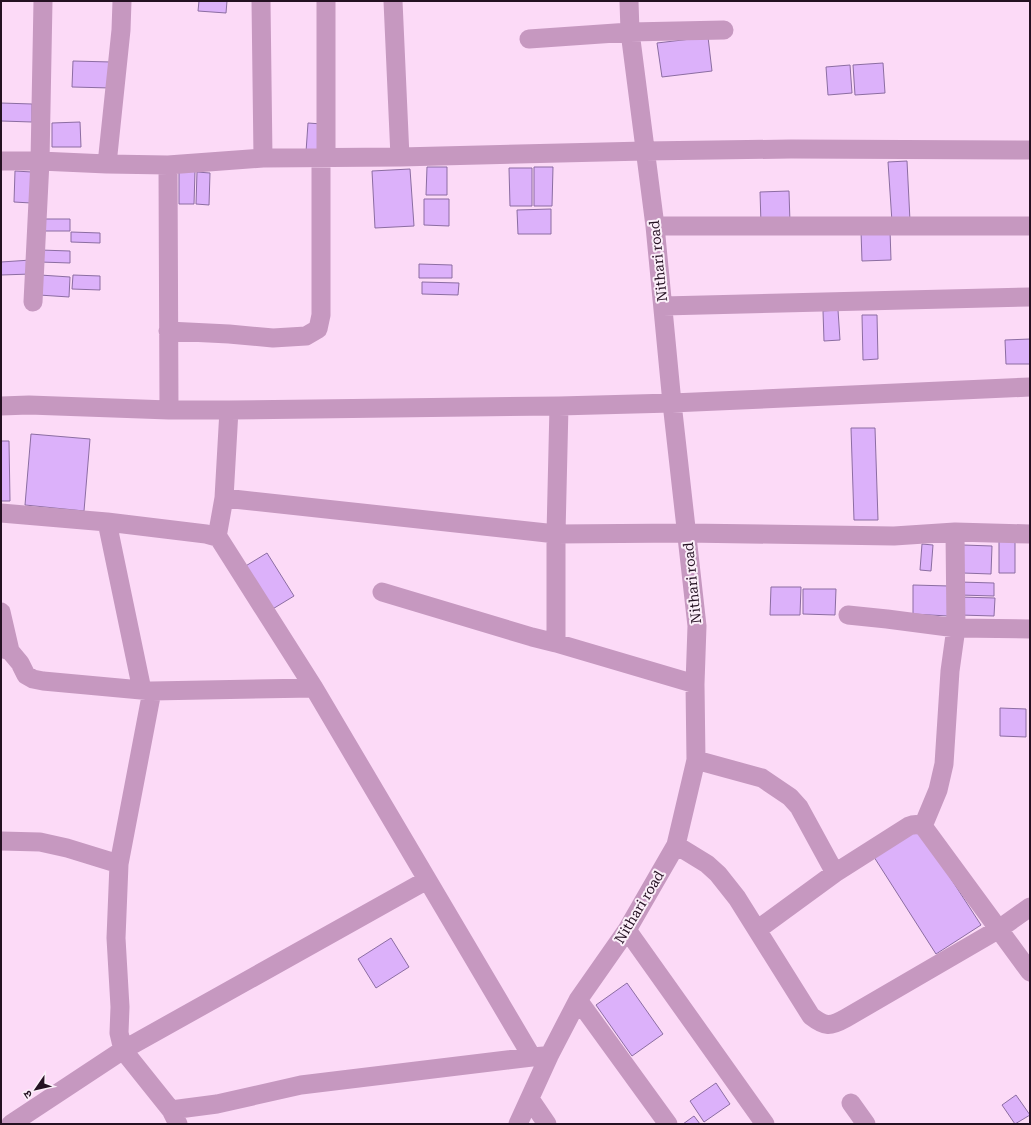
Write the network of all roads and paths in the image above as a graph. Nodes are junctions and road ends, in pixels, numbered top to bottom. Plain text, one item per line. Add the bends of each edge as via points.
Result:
1 (43, 1) edge
2 (122, 1) edge
3 (260, 1) edge
4 (326, 1) edge
5 (393, 1) edge
6 (629, 1) edge
7 (724, 30) dead end
8 (630, 32) junction
9 (529, 39) dead end
10 (1030, 150) edge
11 (645, 151) junction
12 (400, 156) junction
13 (323, 157) junction
14 (263, 158) junction
15 (40, 161) junction
16 (1, 162) edge
17 (107, 164) junction
18 (168, 165) junction
19 (655, 226) junction
20 (1030, 226) edge
21 (1030, 297) edge
22 (33, 302) dead end
23 (663, 306) junction
24 (168, 331) junction
25 (1030, 387) edge
26 (672, 403) junction
27 (1, 406) edge
28 (559, 406) junction
29 (169, 410) junction
30 (230, 410) junction
31 (224, 498) junction
32 (1, 513) edge
33 (107, 522) junction
34 (955, 532) junction
35 (686, 533) junction
36 (556, 534) junction
37 (1030, 534) edge
38 (216, 537) junction
39 (382, 592) dead end
40 (1, 612) edge
41 (848, 615) dead end
42 (956, 628) junction
43 (1030, 629) edge
44 (556, 643) junction
45 (6, 650) edge
46 (695, 684) junction
47 (314, 688) junction
48 (147, 691) junction
49 (696, 760) junction
50 (923, 826) junction
51 (1, 841) edge
52 (676, 845) junction
53 (119, 864) junction
54 (835, 873) junction
55 (427, 880) junction
56 (1030, 907) edge
57 (999, 929) junction
58 (627, 930) junction
59 (757, 930) junction
60 (1030, 972) edge
61 (578, 1000) junction
62 (122, 1050) junction
63 (541, 1056) junction
64 (530, 1099) junction
65 (851, 1102) dead end
66 (174, 1117) edge
67 (11, 1124) edge
68 (518, 1124) edge
69 (547, 1124) edge
70 (668, 1124) edge
71 (765, 1124) edge
72 (866, 1124) edge

1 - 15 street
2 - 17 street
3 - 14 street
4 - 13 street
5 - 12 street
6 - 8 street, Nithari road
7 - 8 street
8 - 9 street
8 - 11 street, Nithari road
10 - 11 street
11 - 12 street
11 - 19 street, Nithari road
12 - 13 street
13 - 14 street
13 - 24 street via 318,329 306,336 273,338
14 - 18 street
15 - 16 street
15 - 17 street
15 - 22 street
17 - 18 street
18 - 24 street
19 - 20 street
19 - 23 street, Nithari road
21 - 23 street
23 - 26 street, Nithari road
24 - 29 street
25 - 26 street
26 - 28 street
26 - 35 street, Nithari road
27 - 29 street
28 - 30 street
28 - 36 street
29 - 30 street
30 - 31 street
31 - 36 street
31 - 38 street
32 - 33 street
33 - 38 street
33 - 48 street
34 - 35 street via 894,536
34 - 37 street
34 - 42 street
35 - 36 street
35 - 46 street, Nithari road via 697,626
36 - 44 street
38 - 47 street via 224,545
39 - 44 street
40 - 45 street
41 - 42 street
42 - 43 street
42 - 50 street via 950,671 944,764 938,790
44 - 46 street
45 - 48 street via 20,663 26,675 33,679
46 - 49 street, Nithari road
47 - 48 street
47 - 55 street
48 - 53 street
49 - 52 street, Nithari road
49 - 54 street via 762,778 790,797 799,807
50 - 54 street via 909,826
50 - 57 street
51 - 53 street via 40,842
52 - 58 street, Nithari road
52 - 59 street via 718,874
53 - 62 street via 116,938 119,1033
54 - 59 street
55 - 62 street
55 - 63 street
56 - 57 street
57 - 59 street via 846,1018 828,1025 811,1016
57 - 60 street
58 - 61 street, Nithari road
58 - 71 street
61 - 63 street, Nithari road
61 - 70 street
62 - 66 street
62 - 67 street
63 - 64 street, Nithari road
63 - 66 street via 301,1085 217,1104
64 - 68 street, Nithari road
64 - 69 street
65 - 72 street

